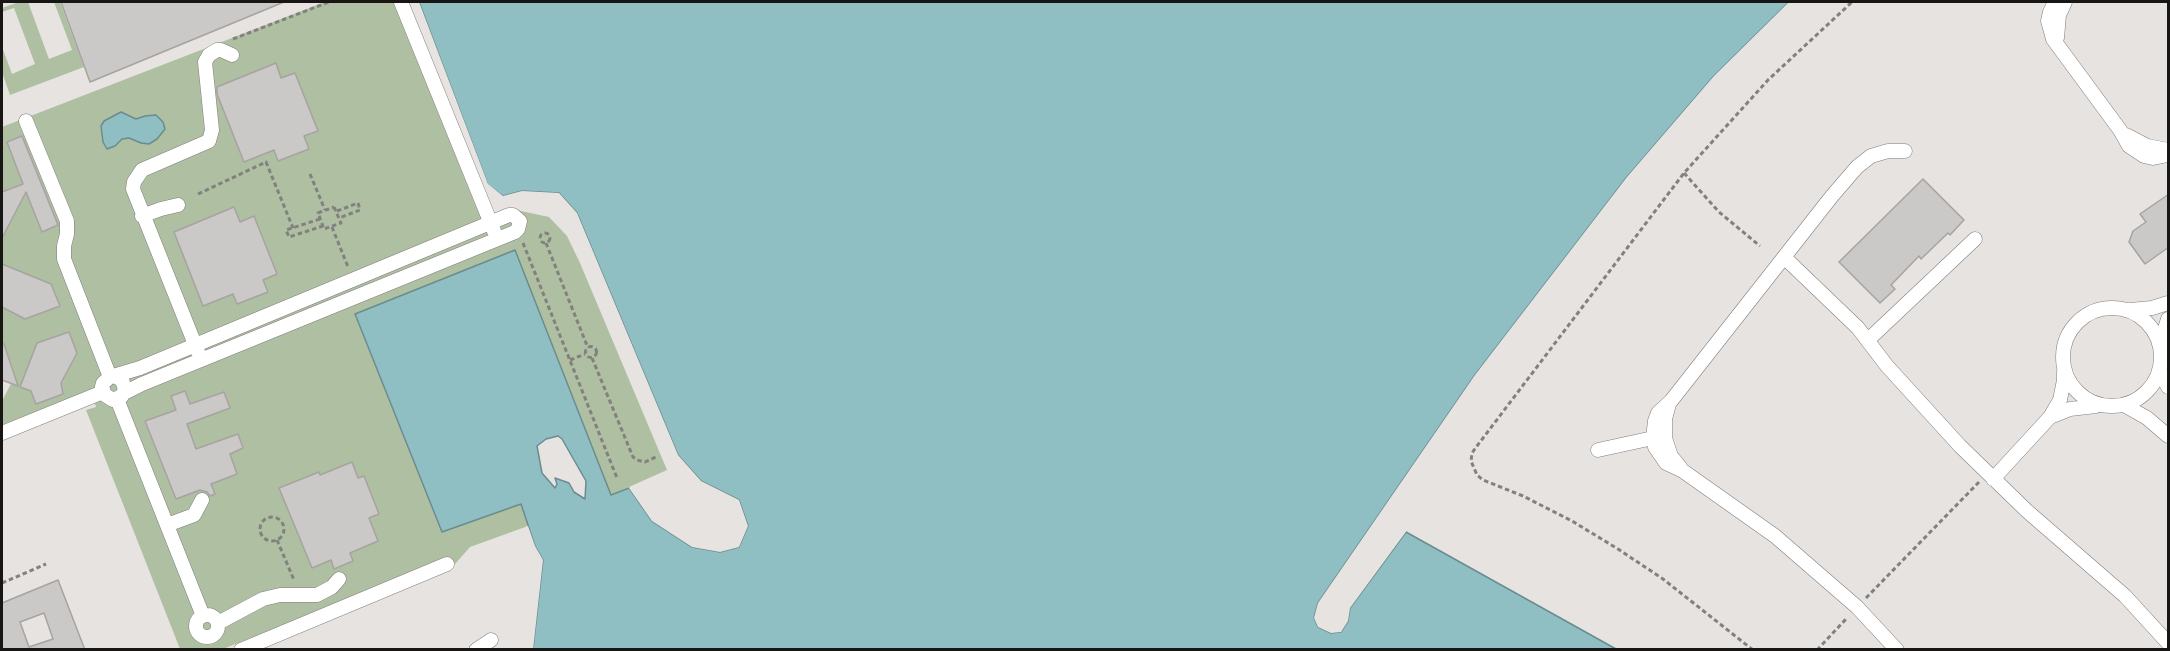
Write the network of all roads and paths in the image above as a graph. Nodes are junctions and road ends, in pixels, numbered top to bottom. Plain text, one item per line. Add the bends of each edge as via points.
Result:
1 (328, 2) edge
2 (401, 2) edge
3 (1852, 2) edge
4 (2055, 2) edge
5 (2065, 2) edge
6 (2059, 46) junction
7 (227, 52) joint
8 (26, 121) dead end
9 (2120, 130) junction
10 (2169, 150) edge
11 (1905, 152) dead end
12 (2169, 155) edge
13 (1684, 173) junction
14 (310, 174) dead end
15 (198, 194) dead end
16 (178, 206) dead end
17 (325, 210) junction
18 (336, 211) junction
19 (142, 216) junction
20 (339, 218) junction
21 (320, 219) junction
22 (490, 223) junction
23 (323, 226) junction
24 (332, 227) junction
25 (293, 228) junction
26 (518, 229) junction
27 (496, 239) junction
28 (1975, 239) dead end
29 (546, 243) dead end
30 (1760, 246) dead end
31 (1784, 257) junction
32 (348, 282) junction
33 (348, 300) junction
34 (2169, 303) edge
35 (2128, 310) junction
36 (2169, 319) edge
37 (1868, 340) junction
38 (195, 345) junction
39 (2160, 345) junction
40 (588, 348) junction
41 (586, 354) junction
42 (592, 358) junction
43 (201, 360) junction
44 (570, 360) junction
45 (2064, 370) junction
46 (2160, 371) junction
47 (112, 376) junction
48 (2169, 387) edge
49 (103, 392) junction
50 (121, 396) junction
51 (1671, 401) junction
52 (2124, 405) junction
53 (2102, 406) junction
54 (2050, 417) junction
55 (2, 433) edge
56 (2169, 436) edge
57 (1653, 438) junction
58 (1598, 450) dead end
59 (658, 456) dead end
60 (1683, 471) junction
61 (1990, 476) junction
62 (617, 478) dead end
63 (202, 500) dead end
64 (167, 525) junction
65 (277, 540) junction
66 (46, 564) dead end
67 (447, 564) dead end
68 (339, 579) dead end
69 (2, 583) edge
70 (300, 595) junction
71 (1857, 608) junction
72 (203, 616) junction
73 (218, 623) junction
74 (491, 640) dead end
75 (2169, 642) edge
76 (246, 648) edge
77 (476, 650) edge
78 (1753, 650) edge
79 (1818, 650) edge
80 (1897, 650) edge

1 - 7 path via 229,41
2 - 22 street
3 - 13 path via 1768,80
4 - 6 street via 2048,21
5 - 6 street via 2057,25
6 - 9 street
7 - 19 street via 209,55 204,67 211,137 206,143 142,170 133,189
8 - 47 street via 67,221 65,265
9 - 10 street via 2147,146
9 - 12 street via 2136,152 2153,158
11 - 31 street via 1880,153 1864,161
13 - 30 path via 1719,212
13 - 78 path via 1477,446 1471,461 1483,480 1572,521 1618,549
14 - 17 path
15 - 25 path via 266,162
16 - 19 street
17 - 18 path via 334,207
17 - 21 path via 318,213
18 - 20 path
18 - 20 path via 358,203 360,210
19 - 38 street
20 - 24 path via 341,223
21 - 23 path
21 - 25 path
22 - 26 street via 513,215 519,221
22 - 27 street
22 - 32 street
23 - 24 path via 324,230
23 - 25 path via 289,237 286,230
24 - 32 path
26 - 27 street
26 - 44 path
27 - 33 street
28 - 37 street
29 - 40 path
31 - 37 street
31 - 51 street
32 - 33 street
32 - 38 street
33 - 43 street
34 - 35 street
35 - 39 street via 2152,327
35 - 45 street via 2105,309 2084,316 2066,340
36 - 39 street
37 - 61 street via 1896,378
38 - 43 street
38 - 47 street via 134,371
39 - 46 street
40 - 41 path
40 - 42 path via 596,350
41 - 42 path
41 - 44 path
42 - 59 path via 633,457 645,462
43 - 50 street
44 - 62 path
45 - 53 street via 2078,393
45 - 54 street via 2063,390
46 - 48 street
46 - 52 street via 2146,393
47 - 49 street via 103,383
47 - 50 street via 125,384
49 - 50 street via 108,398
49 - 55 street
50 - 64 street
51 - 57 street via 1658,413
51 - 60 street via 1665,419 1665,438 1671,456
52 - 53 street
52 - 56 street
53 - 54 street via 2080,406
54 - 61 street
57 - 58 street
57 - 60 street via 1666,463
60 - 71 street via 1775,536
61 - 71 path
61 - 75 street via 2125,596
63 - 64 street via 194,515
64 - 72 street
65 - 65 path via 283,532 282,523 269,518 261,524 261,533 267,540
65 - 70 path
66 - 69 path
67 - 76 street
68 - 70 street via 325,591
70 - 73 street via 263,599
71 - 79 path
71 - 80 street
72 - 73 street via 212,616
72 - 73 street via 197,624 203,635 216,632
74 - 77 street

